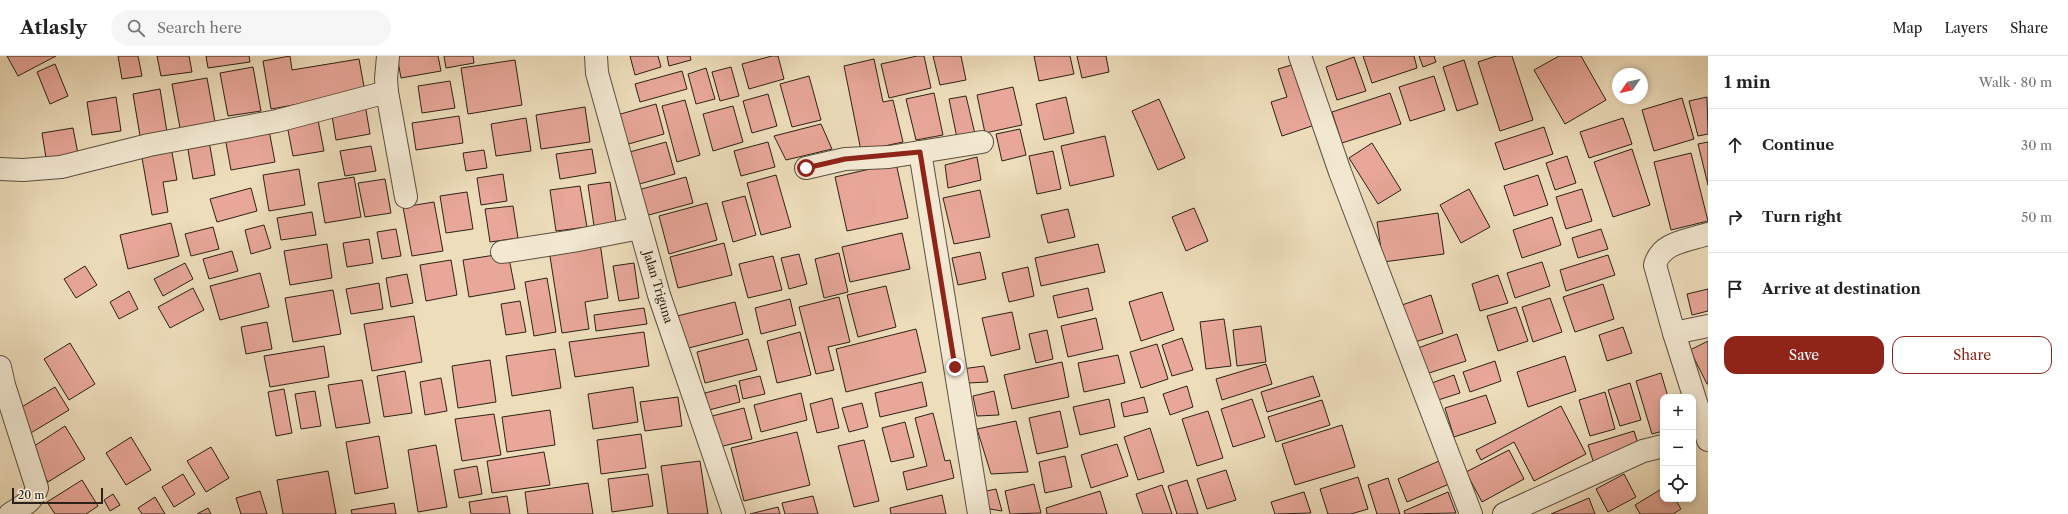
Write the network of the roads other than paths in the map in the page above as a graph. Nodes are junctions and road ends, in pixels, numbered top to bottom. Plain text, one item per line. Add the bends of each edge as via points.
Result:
1 (388, 56) edge
2 (596, 56) edge
3 (1300, 56) edge
4 (387, 92) junction
5 (982, 142) dead end
6 (920, 152) junction
7 (806, 168) dead end
8 (0, 169) edge
9 (406, 197) dead end
10 (640, 228) junction
11 (1708, 234) edge
12 (502, 252) dead end
13 (1708, 326) edge
14 (1674, 333) junction
15 (0, 368) edge
16 (1702, 403) edge
17 (1702, 438) edge
18 (1660, 447) edge
19 (1508, 513) edge
20 (10, 514) edge
21 (734, 514) edge
22 (979, 514) edge
23 (1471, 514) edge

1 - 4 street
2 - 10 street, Jalan Triguna via 597,73
3 - 23 street via 1340,172
4 - 8 street via 277,121 149,145 61,168
4 - 9 street
5 - 6 street
6 - 7 street via 845,159
6 - 22 street
10 - 12 street via 573,242
10 - 21 street, Jalan Triguna via 659,295
11 - 14 street via 1666,247 1657,256 1655,265
13 - 14 street
14 - 16 street
15 - 20 street via 37,488 35,496
16 - 17 street
18 - 19 street via 1643,451

